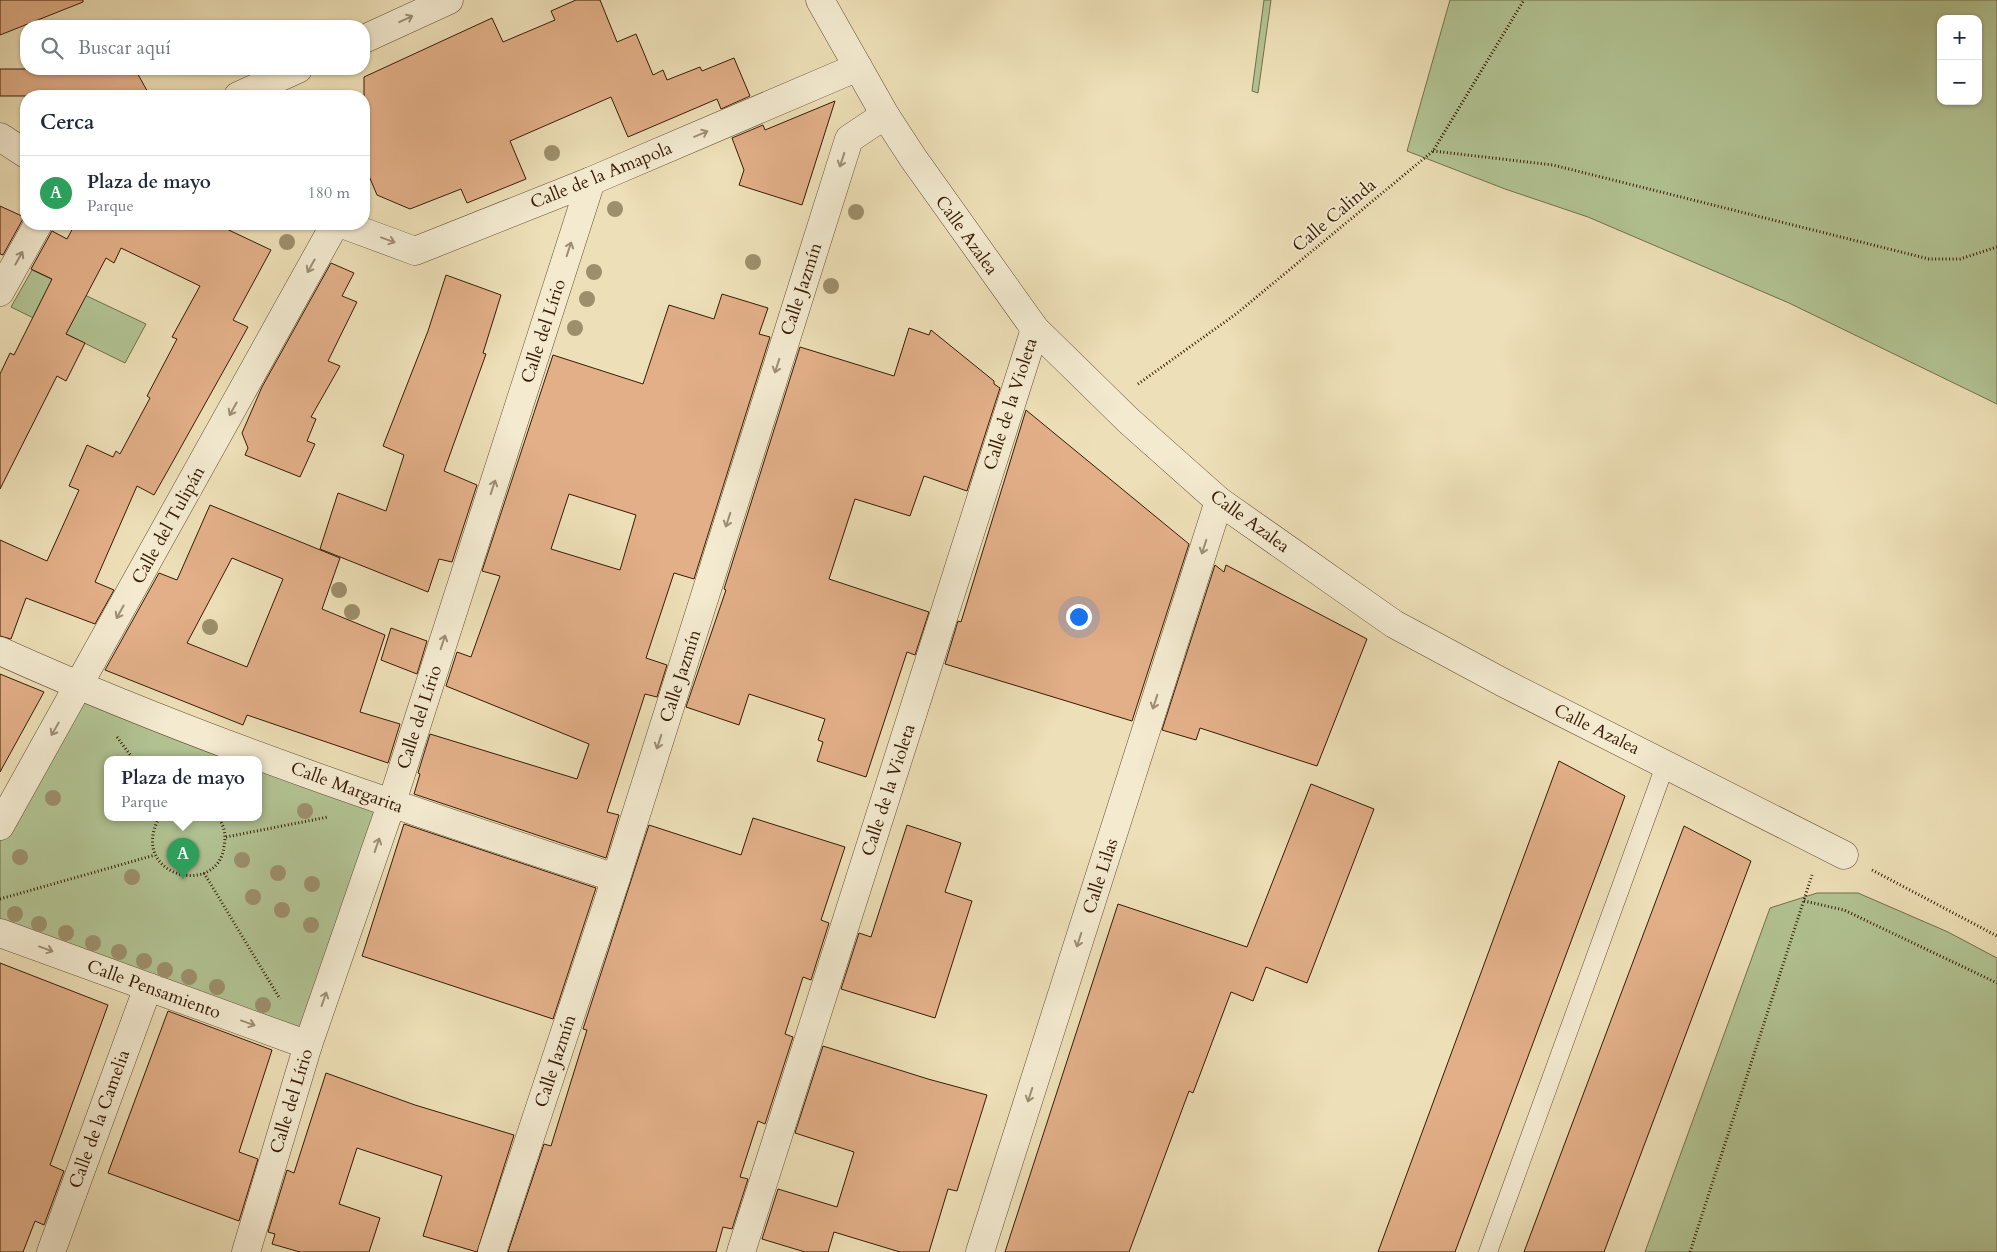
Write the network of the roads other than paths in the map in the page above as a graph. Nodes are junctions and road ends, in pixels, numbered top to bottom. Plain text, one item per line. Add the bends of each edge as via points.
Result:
1 (449, 0) edge
2 (820, 0) edge
3 (370, 36) edge
4 (858, 67) junction
5 (285, 75) edge
6 (251, 90) edge
7 (885, 115) junction
8 (0, 137) edge
9 (20, 150) edge
10 (590, 181) junction
11 (35, 230) edge
12 (332, 230) edge
13 (359, 230) edge
14 (0, 292) edge
15 (1034, 329) junction
16 (1219, 501) junction
17 (0, 650) edge
18 (79, 686) junction
19 (1666, 763) junction
20 (391, 805) junction
21 (0, 826) edge
22 (1833, 849) road end
23 (616, 878) junction
24 (0, 932) edge
25 (148, 987) junction
26 (308, 1045) junction
27 (50, 1252) edge
28 (246, 1252) edge
29 (492, 1252) edge
30 (741, 1252) edge
31 (980, 1252) edge
32 (1488, 1252) edge

3 -> 1 street
2 - 4 street, Calle Azalea
4 - 7 street, Calle Azalea
10 -> 4 street, Calle de la Amapola
5 - 6 street
7 - 15 street, Calle Azalea
7 -> 23 street, Calle Jazmín via 849,139
8 - 9 street
13 -> 10 street, Calle de la Amapola via 415,250
20 -> 10 street, Calle del Lírio
14 -> 11 street
12 -> 18 street, Calle del Tulipán
15 - 16 street, Calle Azalea
15 - 30 street, Calle de la Violeta
16 - 19 street, Calle Azalea via 1394,624 1502,682
16 -> 31 street, Calle Lilas
17 - 18 street, Calle Margarita
18 - 20 street, Calle Margarita
18 -> 21 street, Calle del Tulipán
19 - 22 street, Calle Azalea
19 - 32 lane
20 - 23 street, Calle Margarita
26 -> 20 street, Calle del Lírio
23 - 29 street, Calle Jazmín
24 -> 25 street, Calle Pensamiento
25 -> 26 street, Calle Pensamiento
25 - 27 street, Calle de la Camelia
26 - 28 street, Calle del Lírio

